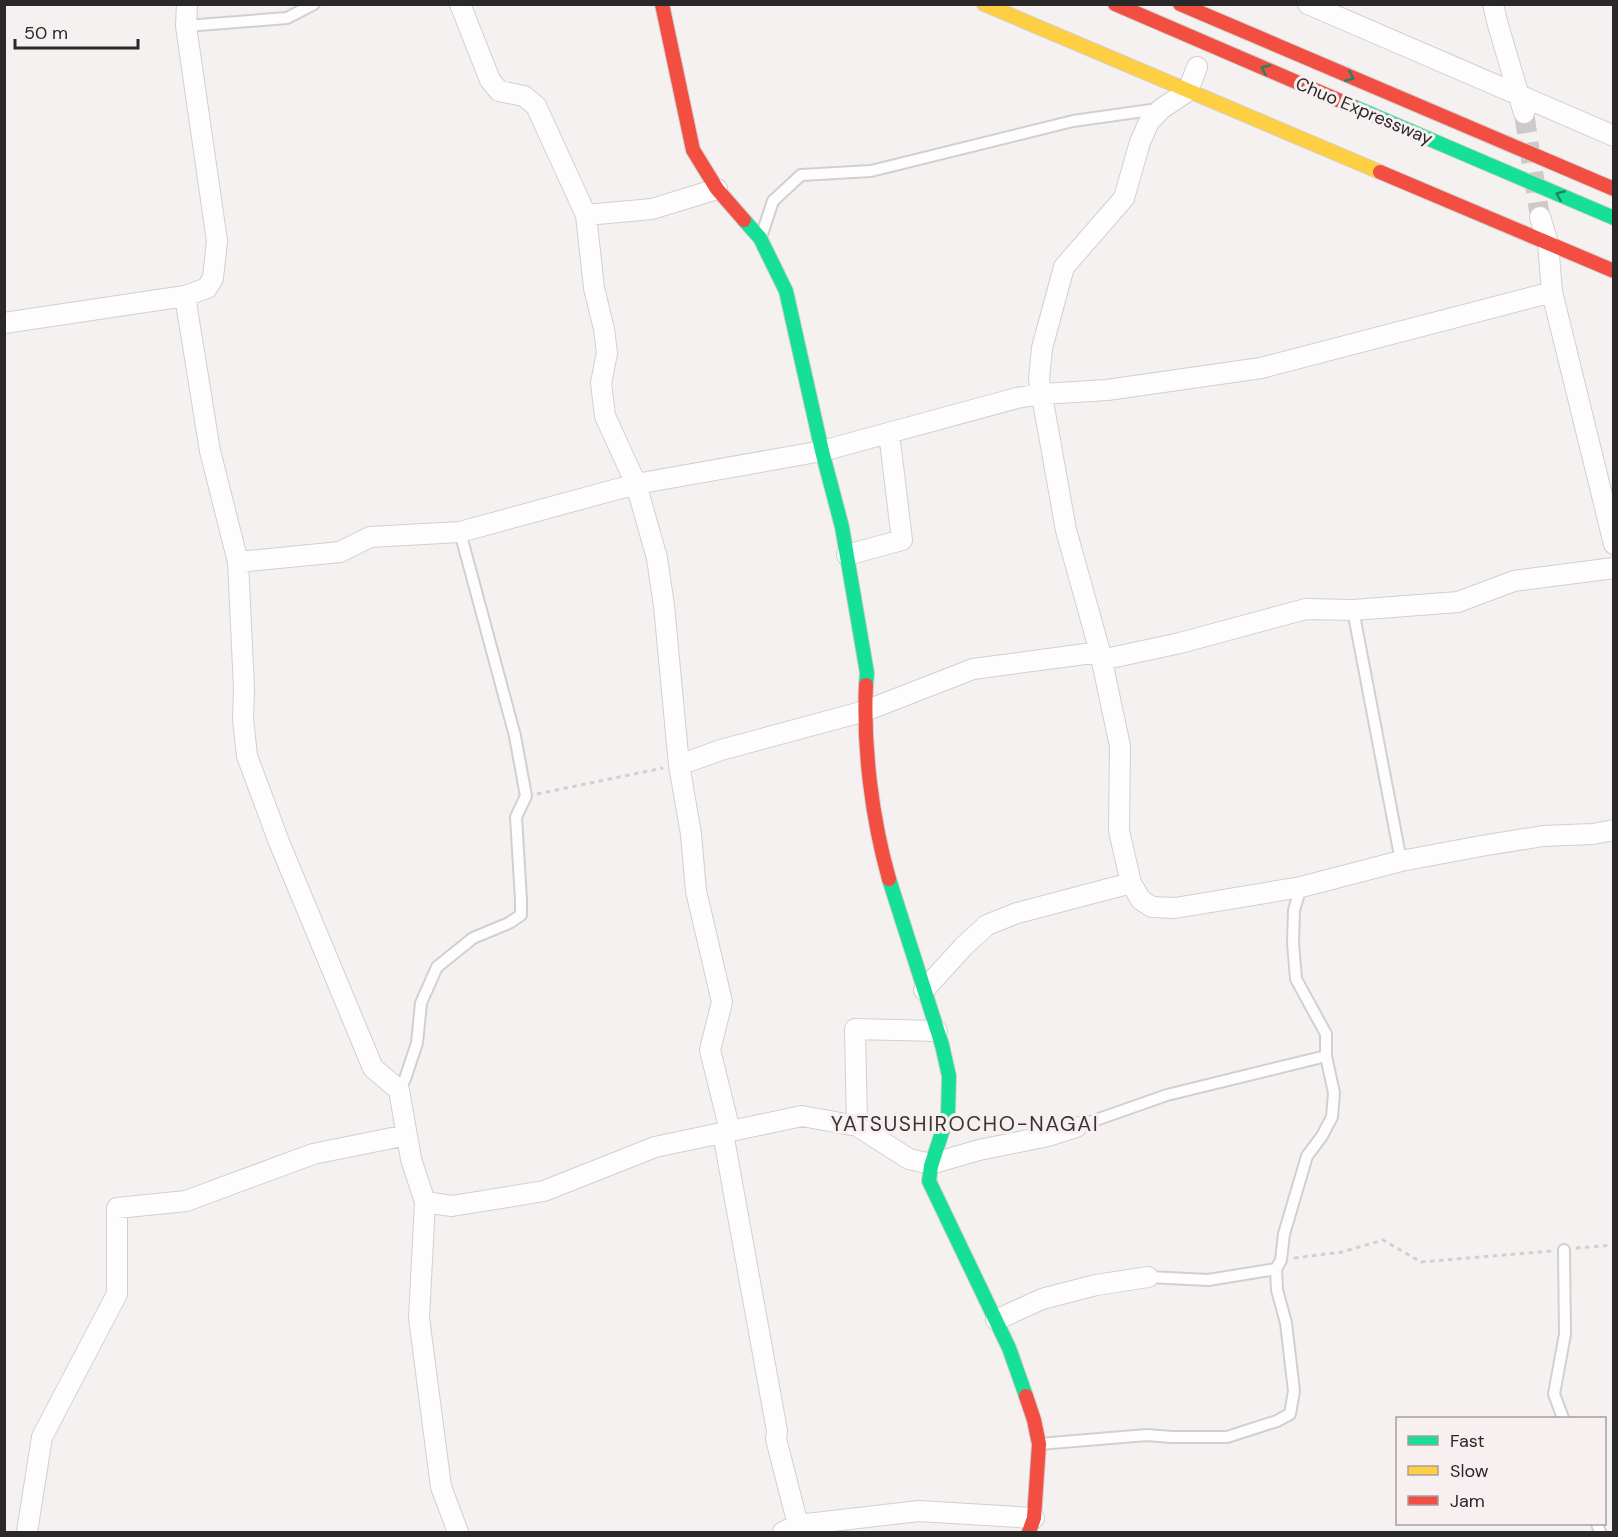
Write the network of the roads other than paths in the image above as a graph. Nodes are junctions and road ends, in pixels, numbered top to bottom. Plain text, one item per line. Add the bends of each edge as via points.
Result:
1 (187, 4) edge
2 (314, 4) edge
3 (460, 4) edge
4 (662, 4) edge
5 (984, 4) edge
6 (1115, 4) edge
7 (1180, 4) edge
8 (1308, 4) edge
9 (1493, 4) edge
10 (186, 26) junction
11 (1197, 67) dead end
12 (1188, 91) junction
13 (1522, 105) junction
14 (1161, 109) junction
15 (1614, 136) edge
16 (717, 189) junction
17 (1614, 189) edge
18 (586, 215) junction
19 (1540, 217) tunnel mouth
20 (1614, 218) edge
21 (760, 238) junction
22 (1548, 243) junction
23 (1614, 271) edge
24 (1552, 292) junction
25 (185, 296) junction
26 (4, 323) edge
27 (1042, 394) junction
28 (889, 433) junction
29 (822, 451) junction
30 (636, 484) junction
31 (460, 532) junction
32 (1614, 544) edge
33 (847, 555) junction
34 (238, 562) junction
35 (1614, 568) edge
36 (1353, 610) junction
37 (1100, 656) junction
38 (865, 711) junction
39 (679, 765) junction
40 (1614, 830) edge
41 (1401, 861) junction
42 (1131, 883) junction
43 (1301, 887) junction
44 (924, 990) junction
45 (938, 1031) junction
46 (1326, 1056) junction
47 (399, 1090) junction
48 (857, 1126) junction
49 (1076, 1127) joint
50 (726, 1132) junction
51 (407, 1135) junction
52 (931, 1164) junction
53 (425, 1202) junction
54 (1564, 1250) road end
55 (1279, 1264) junction
56 (1148, 1277) joint
57 (996, 1320) junction
58 (1562, 1417) edge
59 (1039, 1444) junction
60 (1031, 1525) edge
61 (791, 1529) edge
62 (27, 1533) edge
63 (458, 1533) edge

1 - 10 street
2 - 10 lane via 287,18
3 - 18 street via 490,80 499,91 524,96 536,106
4 - 16 main road via 693,150
5 - 12 main road
20 -> 6 main road, Chuo Expressway
7 -> 17 main road, Chuo Expressway
8 - 13 street
9 - 13 street
10 - 25 street via 218,242 213,278 207,288
11 - 12 street
12 - 14 street
12 - 22 main road
13 - 15 street
14 - 21 lane via 1073,121 871,171 801,175 772,201
14 - 27 street via 1149,122 1140,142 1124,198 1064,267 1042,348
16 - 18 street via 652,209
16 - 21 main road
18 - 30 street via 594,288 607,353 601,383 605,416
19 - 22 street
21 - 29 main road via 786,291
22 - 23 main road
22 - 24 street
24 - 27 street via 1261,368 1107,390
24 - 32 street
25 - 26 street
25 - 34 street via 210,451
27 - 28 street
27 - 37 street via 1066,530
28 - 29 street
28 - 33 street via 902,540
29 - 30 street
29 - 33 main road
30 - 31 street
30 - 39 street via 657,558
31 - 34 street via 370,537 340,552
31 - 47 lane via 515,736 526,796 516,817 521,915 473,938 437,967 422,1003 417,1043
33 - 38 main road via 867,673
34 - 47 street via 247,756 373,1068
35 - 36 street via 1514,580 1458,602
36 - 37 street via 1306,609 1180,643
36 - 41 lane
37 - 38 street via 973,669
37 - 42 street via 1120,746 1119,831
38 - 39 street
38 - 44 main road via 868,766 882,854
39 - 50 street via 696,891 722,1002 711,1050
40 - 41 street via 1543,836
41 - 43 street
42 - 43 street via 1141,900 1152,908 1175,908
42 - 44 street via 1017,913 987,925
43 - 46 lane via 1294,910 1296,979 1326,1034
44 - 45 main road
45 - 48 street via 855,1029
45 - 52 main road via 949,1076 948,1114
46 - 49 lane via 1167,1095
46 - 55 lane via 1334,1093 1332,1117 1308,1156
47 - 51 street
48 - 50 street via 802,1116
48 - 52 street via 909,1159
49 - 52 street
50 - 53 street via 655,1148 544,1191 452,1206
50 - 61 street
51 - 53 street
51 - 62 street via 314,1154 186,1200 117,1208 117,1294 42,1437
52 - 57 main road via 929,1181
53 - 63 street via 419,1318 441,1487
54 - 58 lane via 1565,1334 1554,1394
55 - 56 lane via 1208,1280
55 - 59 lane via 1277,1290 1286,1323 1294,1391 1290,1414 1227,1437 1147,1435
56 - 57 street via 1042,1299
57 - 59 main road via 1031,1410
59 - 60 main road
60 - 61 street via 919,1511

